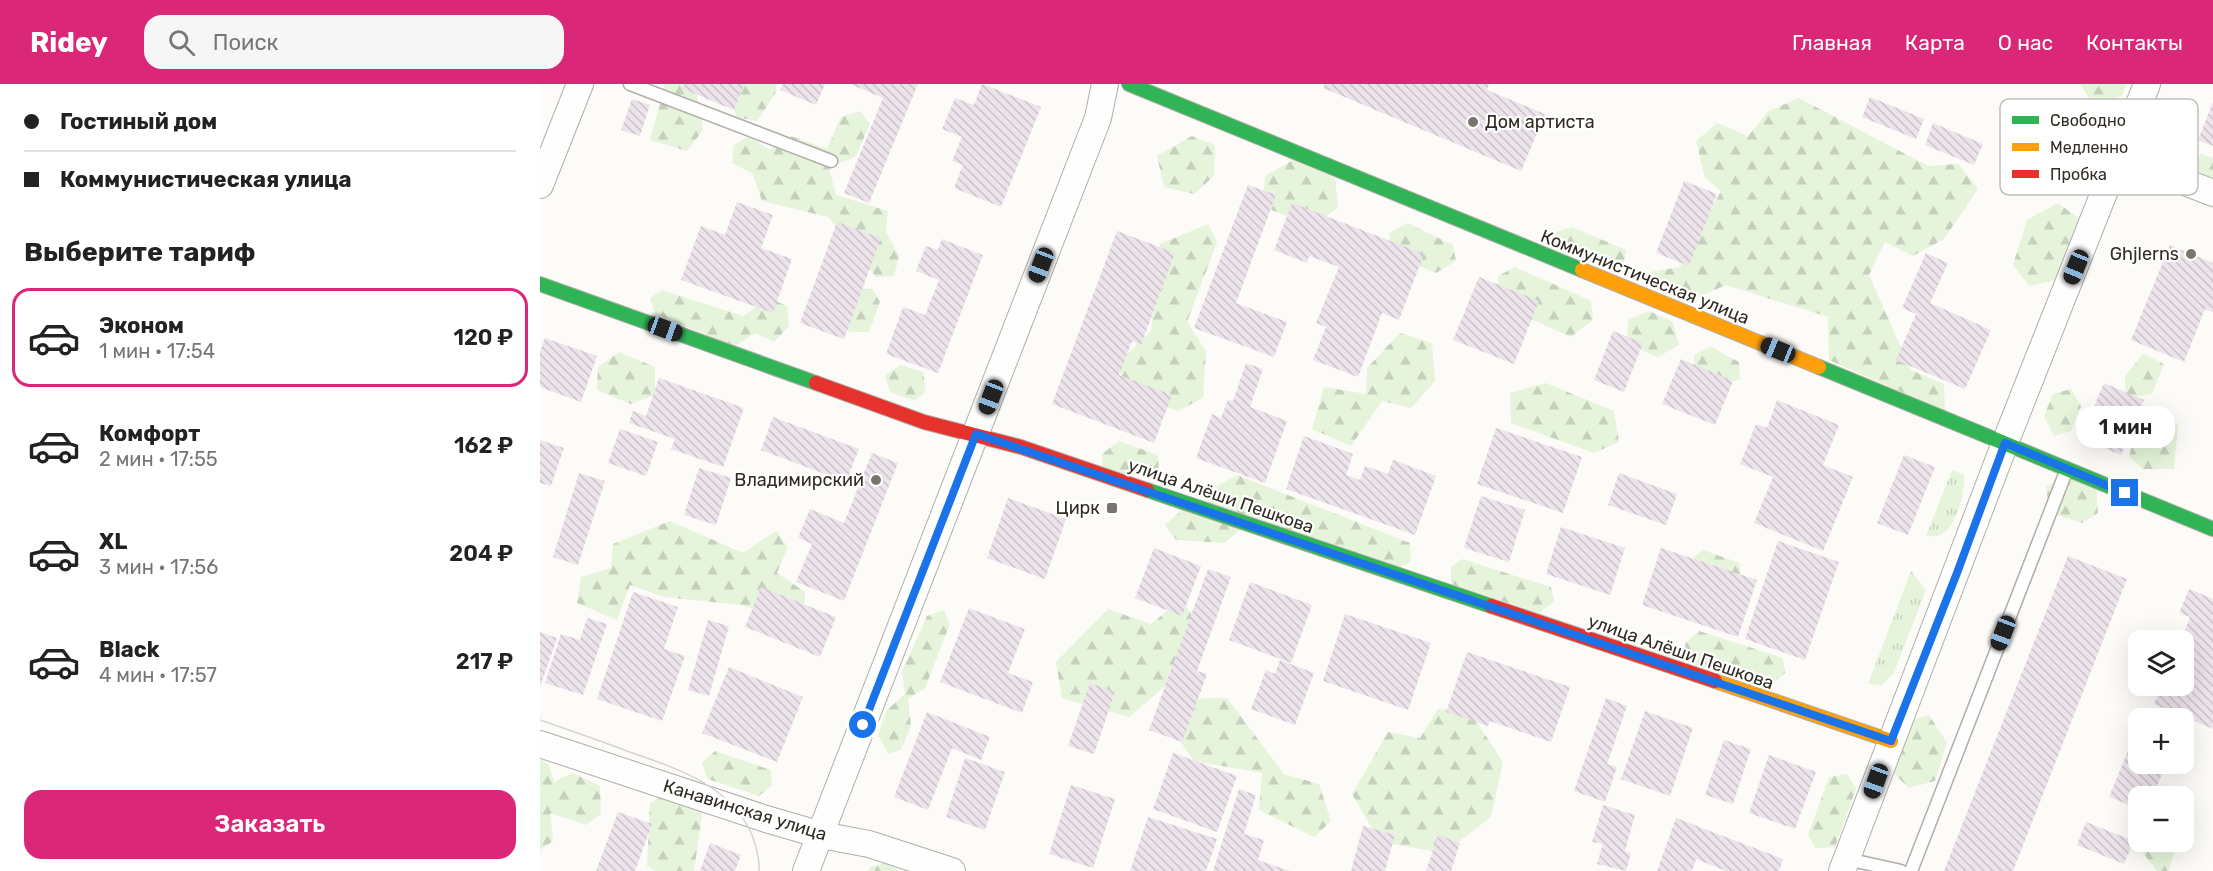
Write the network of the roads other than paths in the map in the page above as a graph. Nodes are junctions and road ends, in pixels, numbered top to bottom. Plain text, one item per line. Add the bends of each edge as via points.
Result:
1 (580, 84) edge
2 (630, 84) edge
3 (1105, 84) edge
4 (1129, 84) edge
5 (2147, 84) edge
6 (2141, 99) edge
7 (831, 161) dead end
8 (540, 185) edge
9 (2198, 187) edge
10 (2213, 193) edge
11 (2105, 195) edge
12 (540, 284) edge
13 (976, 434) junction
14 (2005, 443) junction
15 (2067, 469) junction
16 (2213, 529) edge
17 (1891, 741) junction
18 (540, 744) edge
19 (820, 835) junction
20 (1845, 865) edge
21 (806, 871) edge
22 (952, 871) edge
23 (1901, 871) edge
24 (1911, 871) edge

1 - 8 street
2 - 7 lane
3 - 13 street via 1098,118
4 - 14 street, Коммунистическая улица
5 - 6 street
9 - 10 street
11 - 14 street
12 - 13 street, улица Алёши Пешкова via 924,422
13 - 17 street, улица Алёши Пешкова
13 - 19 street
14 - 15 street, Коммунистическая улица
14 - 17 street
15 - 16 street, Коммунистическая улица
15 - 24 lane
17 - 20 street
18 - 19 street, Канавинская улица
19 - 21 street
19 - 22 street, Канавинская улица via 869,844
20 - 23 lane

